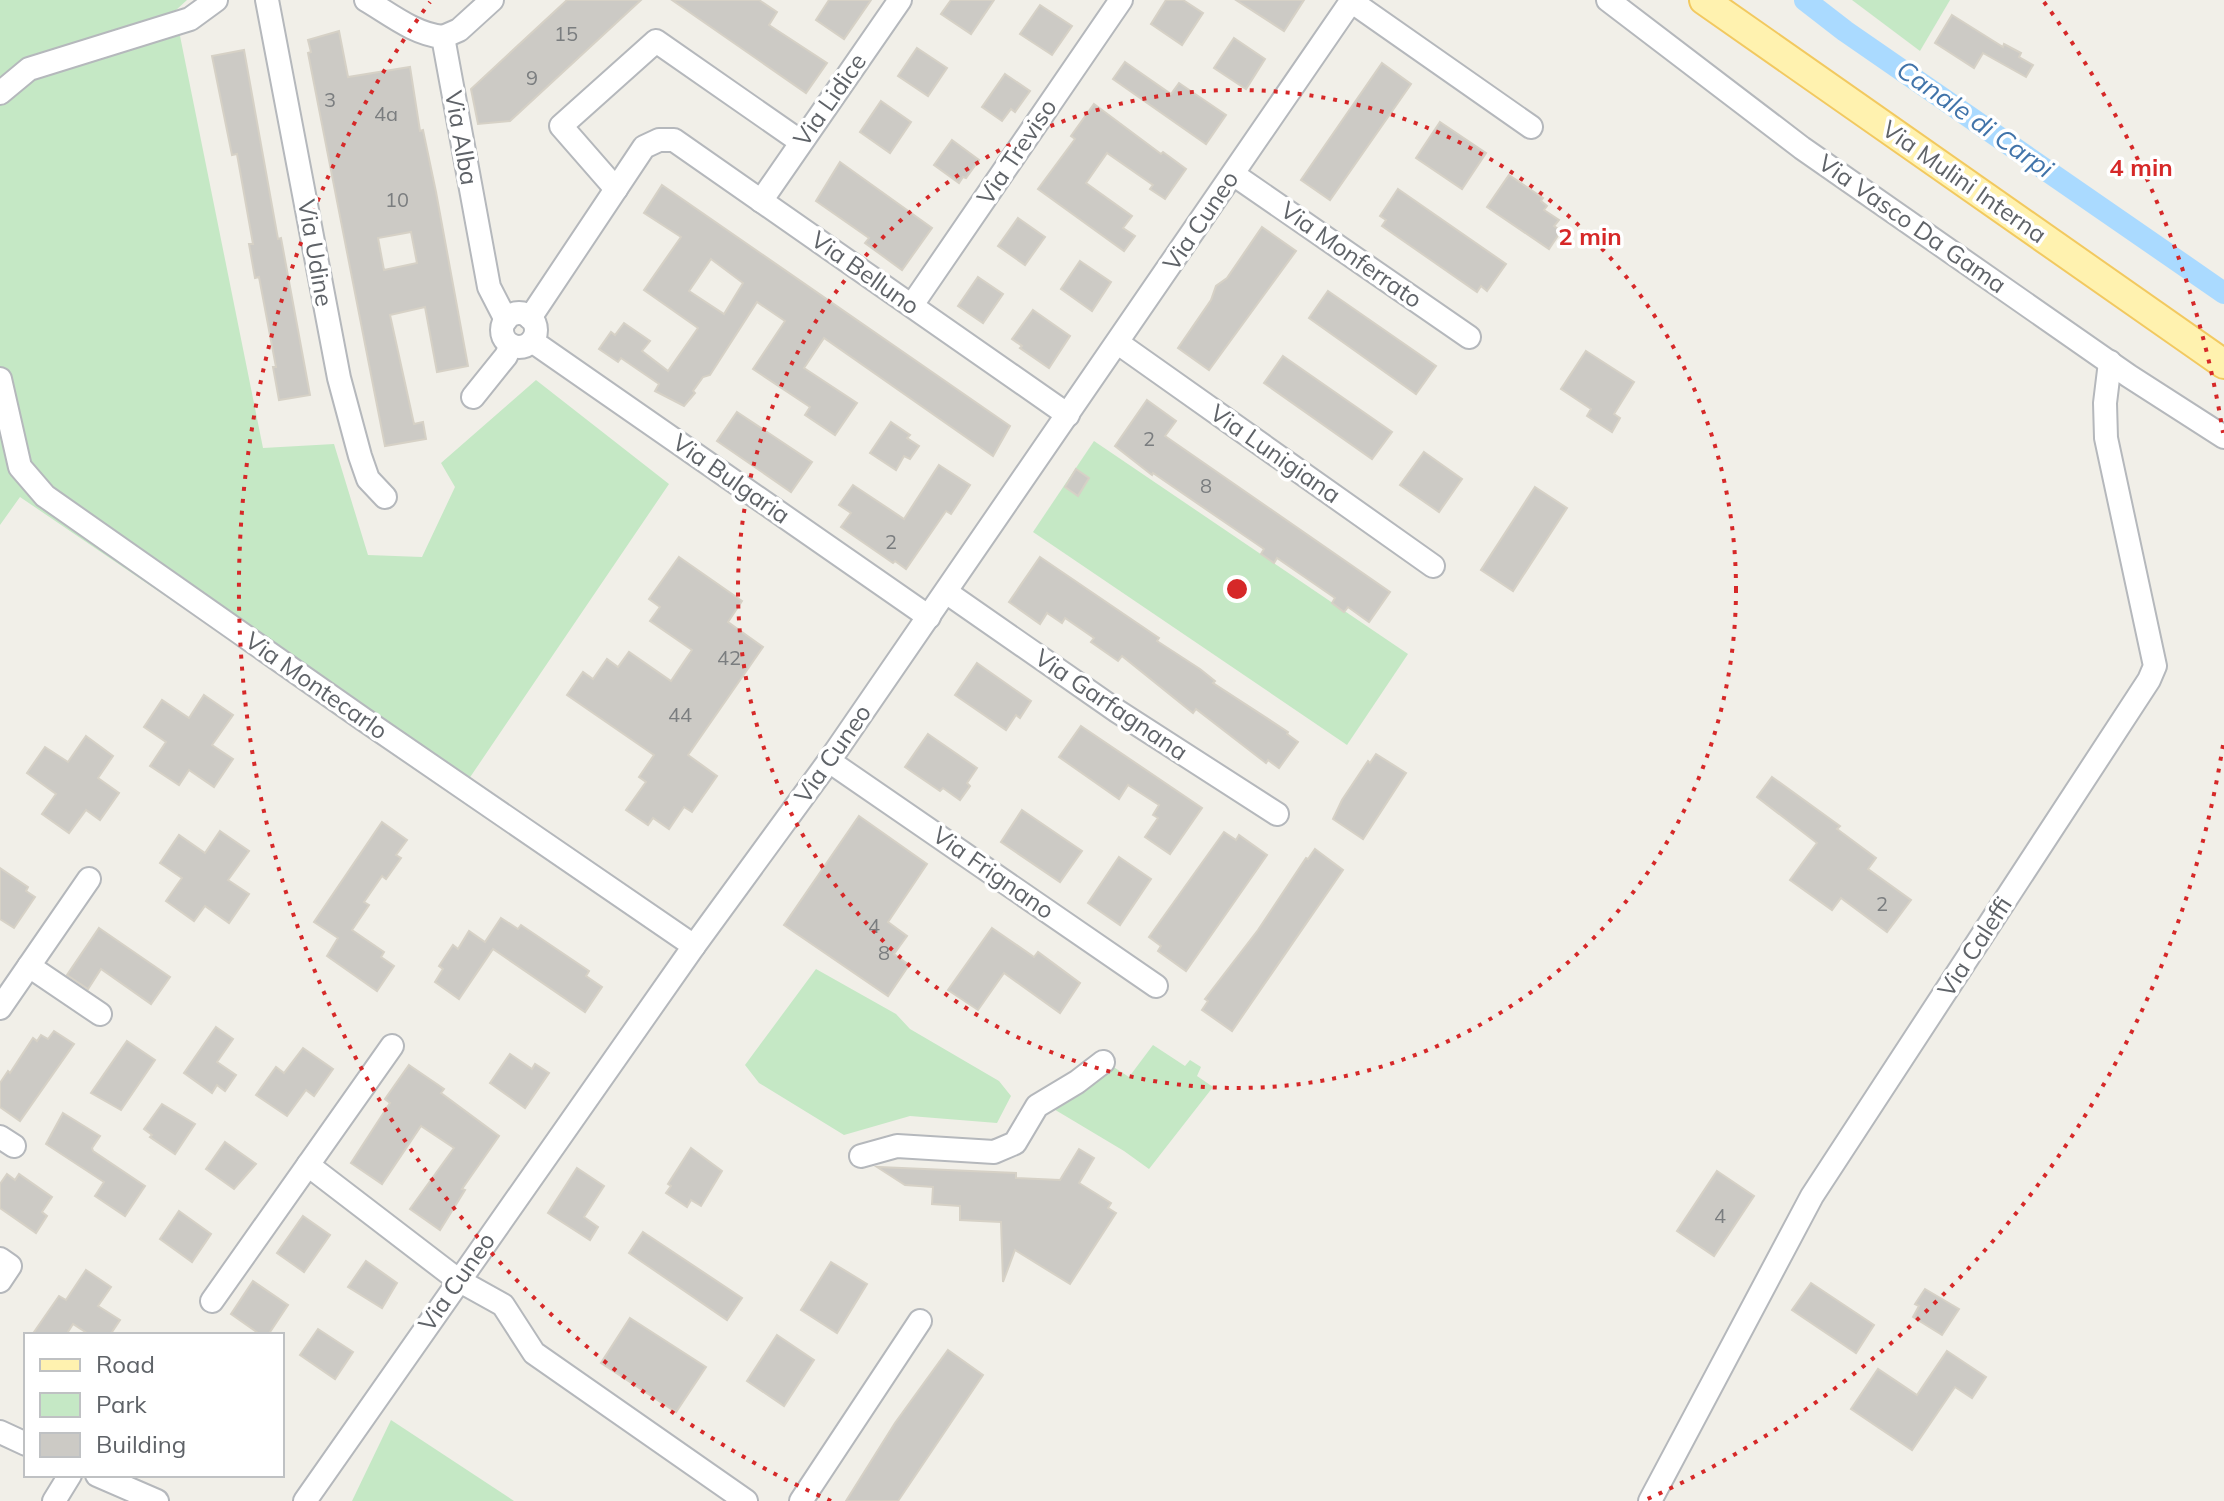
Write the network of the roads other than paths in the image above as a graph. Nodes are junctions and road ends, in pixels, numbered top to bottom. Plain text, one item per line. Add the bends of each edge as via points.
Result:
1 (216, 0) edge
2 (267, 0) edge
3 (366, 0) edge
4 (492, 0) edge
5 (900, 0) edge
6 (1121, 0) edge
7 (1352, 0) edge
8 (1608, 0) edge
9 (1704, 0) edge
10 (443, 37) junction
11 (0, 93) edge
12 (1531, 127) dead end
13 (801, 142) junction
14 (1233, 174) junction
15 (616, 189) junction
16 (761, 201) junction
17 (912, 305) junction
18 (530, 318) junction
19 (506, 320) junction
20 (1469, 337) dead end
21 (521, 343) junction
22 (1118, 343) junction
23 (2110, 362) junction
24 (2224, 364) edge
25 (0, 379) edge
26 (473, 397) dead end
27 (1068, 415) junction
28 (2224, 437) edge
29 (385, 497) dead end
30 (1433, 566) dead end
31 (946, 592) junction
32 (929, 617) junction
33 (829, 761) junction
34 (1277, 814) dead end
35 (89, 879) dead end
36 (694, 946) junction
37 (29, 966) junction
38 (1156, 986) dead end
39 (0, 1008) edge
40 (100, 1014) dead end
41 (392, 1046) dead end
42 (1103, 1062) dead end
43 (861, 1156) dead end
44 (308, 1165) junction
45 (0, 1259) edge
46 (458, 1280) junction
47 (0, 1281) edge
48 (212, 1301) dead end
49 (920, 1321) dead end
50 (0, 1432) edge
51 (24, 1443) edge
52 (69, 1477) edge
53 (102, 1477) edge
54 (54, 1501) edge
55 (157, 1501) edge
56 (305, 1501) edge
57 (746, 1501) edge
58 (801, 1501) edge
59 (1650, 1501) edge

1 - 11 street via 190,19 29,69
2 - 29 street, Via Udine via 339,378 368,479
3 - 10 street via 429,36
4 - 10 street via 459,30
5 - 13 street, Via Lidice
6 - 17 street, Via Treviso
7 - 12 street
7 - 14 street, Via Cuneo
8 - 23 street, Via Vasco Da Gama via 1802,148
9 - 24 main road, Via Mulini Interna
10 - 19 street, Via Alba via 489,287
13 - 15 street via 656,41 561,126
13 - 16 street, Via Lidice
14 - 20 street, Via Monferrato
14 - 22 street, Via Cuneo
15 - 16 street, Via Belluno via 644,147 674,140
15 - 18 street
16 - 17 street, Via Belluno
17 - 27 street, Via Belluno
18 - 19 street via 515,314
18 - 21 street via 536,327
19 - 21 street via 502,331 507,342
21 - 26 street
21 - 32 street, Via Bulgaria
22 - 27 street, Via Cuneo
22 - 30 street, Via Lunigiana
23 - 28 street, Via Vasco Da Gama
23 - 59 street, Via Caleffi via 2106,438 2155,666 1812,1196
25 - 36 street, Via Montecarlo via 20,467 45,496
27 - 31 street, Via Cuneo
31 - 32 street, Via Cuneo
31 - 34 street, Via Garfagnana
32 - 33 street, Via Cuneo
33 - 36 street, Via Cuneo
33 - 38 street, Via Frignano
35 - 37 street
36 - 46 street, Via Cuneo
37 - 39 street
37 - 40 street
41 - 44 street
42 - 43 street via 1037,1106 1015,1143 994,1152 897,1146
44 - 46 street
44 - 48 street
45 - 47 street via 10,1266
46 - 56 street, Via Cuneo
46 - 57 street via 503,1305 534,1353
49 - 58 street
50 - 51 street
52 - 54 street
53 - 55 street

